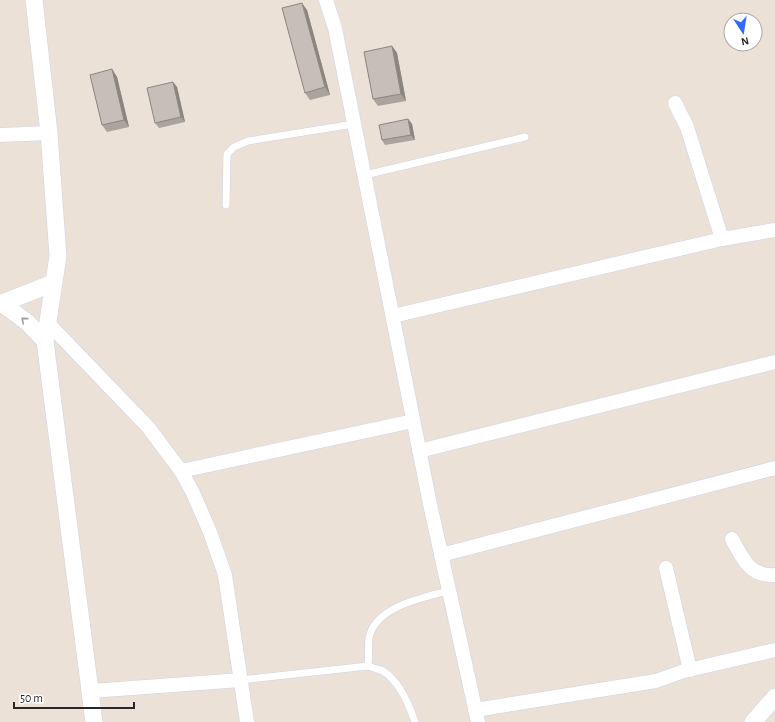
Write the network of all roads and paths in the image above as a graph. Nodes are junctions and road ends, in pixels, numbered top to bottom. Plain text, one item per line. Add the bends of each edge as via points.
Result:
1 (34, 0) edge
2 (326, 0) edge
3 (675, 103) dead end
4 (354, 124) junction
5 (49, 133) junction
6 (0, 135) edge
7 (525, 137) dead end
8 (364, 175) junction
9 (226, 205) dead end
10 (775, 230) edge
11 (722, 239) junction
12 (53, 283) junction
13 (0, 303) edge
14 (393, 316) junction
15 (47, 322) junction
16 (45, 341) junction
17 (775, 362) edge
18 (414, 421) junction
19 (420, 451) junction
20 (775, 468) edge
21 (181, 471) junction
22 (732, 539) dead end
23 (441, 555) junction
24 (666, 568) dead end
25 (775, 575) edge
26 (448, 591) junction
27 (775, 650) edge
28 (368, 666) junction
29 (690, 670) junction
30 (240, 680) junction
31 (91, 691) junction
32 (775, 697) edge
33 (477, 716) edge
34 (94, 722) edge
35 (247, 722) edge
36 (415, 722) edge
37 (753, 722) edge

1 - 5 street
2 - 4 street via 335,28
3 - 11 street via 688,127
4 - 8 street
4 - 9 lane via 248,141 234,147 227,154
5 - 6 street
5 - 12 street via 58,256
7 - 8 lane
8 - 14 street
10 - 11 street
11 - 14 street
12 - 13 street
12 - 15 street
16 -> 13 street via 27,322
14 - 18 street
15 - 16 street
15 - 21 street via 148,427
16 - 31 street
17 - 19 street
18 - 19 street
18 - 21 street
19 - 23 street
20 - 23 street
21 - 30 street via 210,532 225,575
22 - 25 street via 745,564 758,574
23 - 26 street
24 - 29 street
26 - 28 lane via 407,602 390,611 377,623 369,637
26 - 33 street
27 - 29 street
28 - 30 lane
28 - 36 lane via 383,671 400,688
29 - 33 street via 656,681
30 - 31 street
30 - 35 street
31 - 34 street
32 - 37 street

